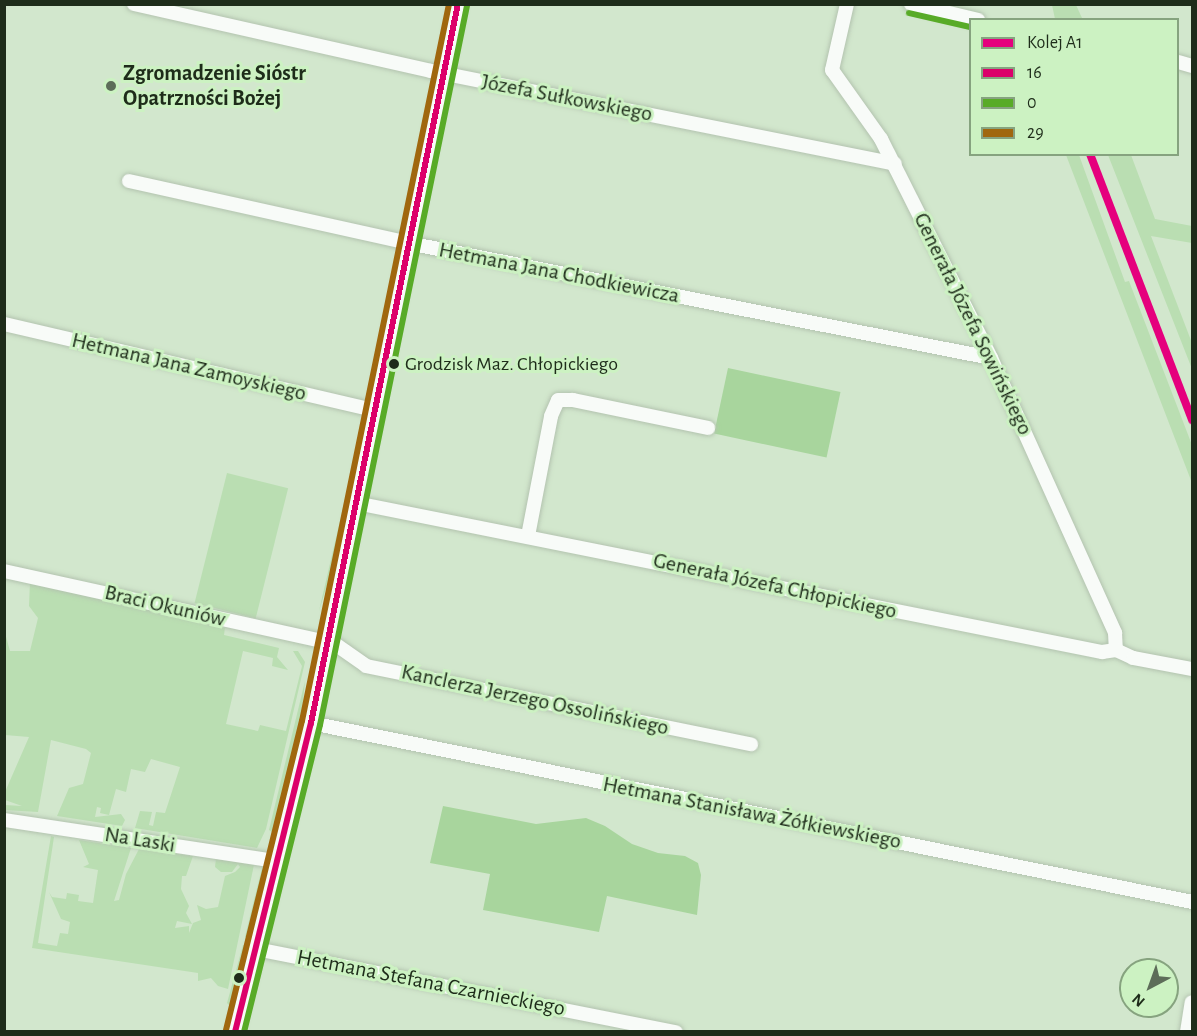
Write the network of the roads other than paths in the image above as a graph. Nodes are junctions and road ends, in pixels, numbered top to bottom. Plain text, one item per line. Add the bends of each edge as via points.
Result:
1 (134, 4) edge
2 (458, 4) edge
3 (847, 4) edge
4 (911, 4) edge
5 (970, 18) edge
6 (444, 74) junction
7 (895, 164) junction
8 (129, 181) dead end
9 (408, 243) junction
10 (4, 324) edge
11 (991, 358) junction
12 (374, 411) junction
13 (708, 428) dead end
14 (356, 503) junction
15 (528, 536) junction
16 (4, 571) edge
17 (324, 642) junction
18 (1116, 650) junction
19 (1192, 669) edge
20 (310, 723) junction
21 (751, 744) dead end
22 (4, 820) edge
23 (276, 861) junction
24 (1192, 902) edge
25 (256, 948) junction
26 (1192, 1002) edge
27 (235, 1032) edge
28 (676, 1032) edge
29 (1187, 1032) edge

1 - 6 street, Józefa Sułkowskiego
2 - 6 street
3 - 7 street, Generała Józefa Sowińskiego via 832,70
4 - 5 street
6 - 7 street, Józefa Sułkowskiego
6 - 9 street
7 - 11 street, Generała Józefa Sowińskiego
8 - 9 street, Hetmana Jana Chodkiewicza
9 - 11 street, Hetmana Jana Chodkiewicza
9 - 12 street
10 - 12 street, Hetmana Jana Zamoyskiego
11 - 18 street, Generała Józefa Sowińskiego via 1115,633
12 - 14 street
13 - 15 street via 558,400 551,416
14 - 15 street, Generała Józefa Chłopickiego
14 - 17 street
15 - 18 street, Generała Józefa Chłopickiego via 1102,652
16 - 17 street, Braci Okuniów
17 - 20 street
17 - 21 street, Kanclerza Jerzego Ossolińskiego via 335,644 366,666
18 - 19 street, Generała Józefa Chłopickiego via 1133,658
20 - 23 street
20 - 24 street, Hetmana Stanisława Żółkiewskiego
22 - 23 street, Na Laski
23 - 25 street
25 - 27 street
25 - 28 street, Hetmana Stefana Czarnieckiego
26 - 29 street

